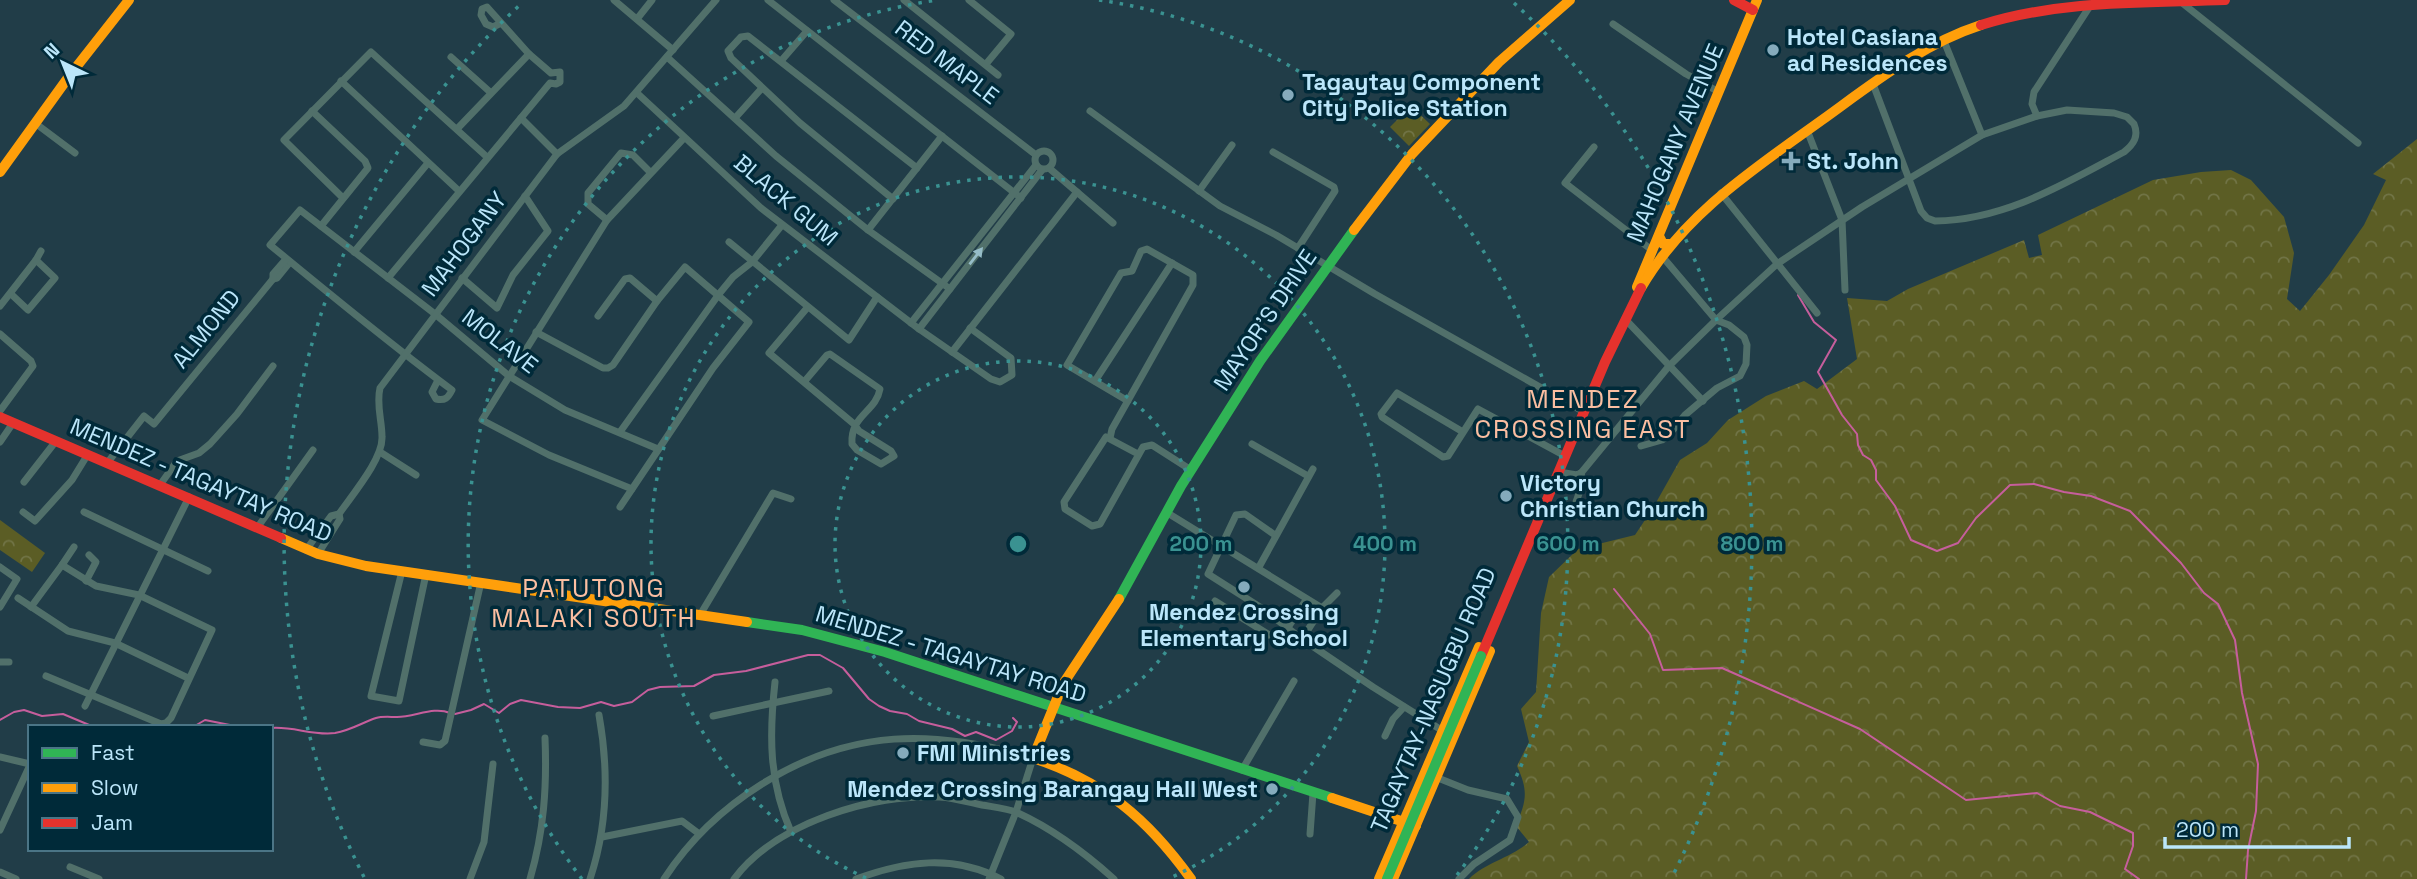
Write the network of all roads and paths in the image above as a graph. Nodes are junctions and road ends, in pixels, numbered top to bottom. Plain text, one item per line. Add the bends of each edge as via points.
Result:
1 (129, 0) edge
2 (614, 0) edge
3 (652, 0) edge
4 (716, 0) edge
5 (768, 0) edge
6 (834, 0) edge
7 (904, 0) edge
8 (969, 0) edge
9 (1570, 0) edge
10 (1734, 0) edge
11 (2225, 0) edge
12 (2180, 1) edge
13 (1755, 5) edge
14 (2090, 6) junction
15 (637, 19) junction
16 (501, 23) dead end
17 (1613, 24) dead end
18 (807, 31) junction
19 (1944, 41) junction
20 (529, 54) junction
21 (670, 54) junction
22 (451, 57) dead end
23 (781, 61) junction
24 (986, 64) junction
25 (998, 75) dead end
26 (341, 81) junction
27 (1873, 84) junction
28 (762, 88) junction
29 (490, 92) junction
30 (1719, 92) junction
31 (637, 93) junction
32 (312, 111) junction
33 (1090, 111) dead end
34 (2036, 116) junction
35 (736, 117) junction
36 (521, 118) junction
37 (35, 123) junction
38 (457, 128) junction
39 (1807, 130) junction
40 (1982, 135) junction
41 (942, 136) junction
42 (684, 138) junction
43 (2358, 143) dead end
44 (1232, 145) dead end
45 (1594, 147) dead end
46 (1273, 152) dead end
47 (75, 153) dead end
48 (556, 154) junction
49 (1036, 155) junction
50 (487, 157) junction
51 (428, 163) junction
52 (1042, 167) junction
53 (917, 168) junction
54 (0, 172) edge
55 (650, 172) junction
56 (1909, 181) junction
57 (459, 191) junction
58 (1199, 191) junction
59 (1077, 192) junction
60 (1721, 193) junction
61 (1018, 195) junction
62 (525, 197) junction
63 (343, 198) junction
64 (893, 199) junction
65 (607, 220) junction
66 (1842, 220) junction
67 (1113, 223) dead end
68 (782, 225) junction
69 (321, 226) junction
70 (868, 230) junction
71 (1660, 236) junction
72 (729, 243) dead end
73 (1670, 244) junction
74 (1298, 248) junction
75 (41, 251) dead end
76 (354, 252) junction
77 (1657, 253) junction
78 (36, 260) junction
79 (288, 260) junction
80 (752, 262) junction
81 (1172, 263) junction
82 (1777, 264) junction
83 (1327, 266) junction
84 (388, 278) junction
85 (462, 278) junction
86 (943, 283) junction
87 (950, 289) junction
88 (1845, 289) dead end
89 (11, 294) junction
90 (719, 294) junction
91 (877, 297) junction
92 (657, 301) junction
93 (0, 306) edge
94 (807, 308) junction
95 (1817, 313) dead end
96 (435, 314) junction
97 (598, 316) dead end
98 (1625, 319) junction
99 (1716, 320) junction
100 (911, 323) junction
101 (970, 328) junction
102 (919, 329) junction
103 (536, 332) junction
104 (0, 334) edge
105 (952, 352) junction
106 (404, 355) junction
107 (273, 366) dead end
108 (1669, 366) junction
109 (509, 376) junction
110 (438, 380) dead end
111 (1095, 381) junction
112 (804, 382) junction
113 (1128, 401) junction
114 (1703, 401) junction
115 (0, 411) edge
116 (1584, 412) junction
117 (0, 417) edge
118 (13, 423) junction
119 (854, 424) junction
120 (620, 432) junction
121 (1463, 432) junction
122 (1110, 438) junction
123 (56, 441) junction
124 (0, 442) edge
125 (1252, 444) dead end
126 (1641, 446) dead end
127 (658, 449) junction
128 (313, 450) dead end
129 (380, 452) junction
130 (88, 454) junction
131 (1138, 454) junction
132 (1565, 456) junction
133 (107, 462) junction
134 (1312, 468) dead end
135 (1191, 470) junction
136 (1559, 472) junction
137 (1581, 473) junction
138 (416, 475) dead end
139 (1308, 477) junction
140 (24, 482) dead end
141 (160, 485) junction
142 (632, 489) junction
143 (189, 497) junction
144 (791, 499) dead end
145 (1576, 502) dead end
146 (620, 507) dead end
147 (23, 512) dead end
148 (84, 512) dead end
149 (1166, 512) junction
150 (340, 514) junction
151 (257, 528) junction
152 (319, 533) junction
153 (1275, 535) junction
154 (328, 539) junction
155 (1530, 540) junction
156 (1223, 546) junction
157 (74, 547) dead end
158 (164, 548) junction
159 (306, 550) junction
160 (318, 554) junction
161 (89, 555) dead end
162 (62, 565) junction
163 (0, 567) edge
164 (1259, 567) junction
165 (208, 571) dead end
166 (402, 571) junction
167 (426, 574) junction
168 (86, 581) junction
169 (481, 582) junction
170 (1337, 593) dead end
171 (139, 595) junction
172 (18, 598) dead end
173 (1306, 600) junction
174 (1215, 601) dead end
175 (0, 607) edge
176 (31, 607) junction
177 (1322, 608) junction
178 (700, 615) junction
179 (1287, 627) junction
180 (1302, 639) junction
181 (115, 643) junction
182 (0, 662) edge
183 (9, 662) dead end
184 (46, 676) dead end
185 (188, 678) junction
186 (1294, 681) dead end
187 (775, 682) dead end
188 (830, 691) dead end
189 (93, 694) junction
190 (772, 704) junction
191 (85, 706) dead end
192 (1052, 707) junction
193 (1404, 707) junction
194 (599, 715) dead end
195 (713, 716) dead end
196 (1443, 731) junction
197 (1385, 736) dead end
198 (545, 738) dead end
199 (423, 742) dead end
200 (0, 757) edge
201 (1033, 758) junction
202 (28, 764) edge
203 (492, 764) dead end
204 (28, 769) edge
205 (1242, 770) junction
206 (1431, 775) junction
207 (773, 777) junction
208 (1313, 793) junction
209 (1016, 812) junction
210 (1404, 822) junction
211 (1416, 826) junction
212 (0, 830) edge
213 (791, 832) junction
214 (698, 833) junction
215 (1310, 834) dead end
216 (602, 838) junction
217 (70, 867) dead end
218 (0, 872) edge
219 (80, 876) edge
220 (990, 876) edge
221 (10, 878) edge
222 (472, 878) edge
223 (99, 879) edge
224 (530, 879) edge
225 (590, 879) edge
226 (664, 879) edge
227 (734, 879) edge
228 (856, 879) edge
229 (1001, 879) edge
230 (1114, 879) edge
231 (1191, 879) edge
232 (1379, 879) edge
233 (1387, 879) edge
234 (1393, 879) edge
235 (1459, 879) edge

1 - 37 main road
2 - 15 street
3 - 15 street
4 - 21 street, MAHOGANY
5 - 18 street
6 - 49 street, RED MAPLE
7 - 24 street
8 - 24 street via 1011,34
9 - 83 main road, MAYOR'S DRIVE via 1499,62 1412,154
10 - 13 main road
11 - 12 main road, TAGAYTAY-NASUGBU ROAD
12 - 14 main road, TAGAYTAY-NASUGBU ROAD
12 - 43 street
13 - 30 main road, MAHOGANY AVENUE
14 - 19 main road, TAGAYTAY-NASUGBU ROAD via 1997,20
14 - 34 street via 2034,92
15 - 21 street
16 - 20 street
17 - 30 street
18 - 23 street
18 - 41 street
19 - 27 main road, TAGAYTAY-NASUGBU ROAD
19 - 40 street
20 - 29 street
20 - 36 street via 551,73 560,72 562,78 556,85 550,83
21 - 31 street, MAHOGANY
21 - 35 street
22 - 29 street
23 - 28 street via 748,36 728,51
23 - 53 street
24 - 25 street
26 - 32 street
26 - 38 street via 371,52
26 - 51 street
27 - 39 main road, TAGAYTAY-NASUGBU ROAD
27 - 56 street
28 - 35 street
28 - 64 street
29 - 38 street
30 - 71 main road, MAHOGANY AVENUE
31 - 42 street, BLACK GUM
31 - 48 street, MAHOGANY via 611,117
32 - 63 street via 368,168
32 - 63 street via 284,140
33 - 58 street
34 - 40 street
34 - 56 street via 2067,110 2114,113 2131,120 2137,134 2124,152 2006,210 1930,220 1921,211
35 - 70 street via 776,156
36 - 48 street
36 - 50 street
37 - 47 street
37 - 54 main road
38 - 50 street
39 - 60 main road, TAGAYTAY-NASUGBU ROAD
39 - 66 street
40 - 56 street
41 - 53 street
41 - 61 street
42 - 55 street
42 - 68 street, BLACK GUM
44 - 58 street
45 - 77 street via 1565,183
46 - 74 street via 1334,187
48 - 62 street, MAHOGANY
49 - 52 street
49 - 52 street, RED MAPLE via 1042,151 1052,159
50 - 57 street
51 - 57 street
51 - 76 street
52 - 59 street
52 - 61 street
53 - 64 street
55 - 65 street
55 - 65 street via 633,155 621,153 588,193 588,204
56 - 66 street
57 - 84 street
58 - 74 street
59 - 67 street
59 - 101 street
60 - 73 main road, TAGAYTAY-NASUGBU ROAD
60 - 82 street
61 - 86 street
87 -> 61 street
62 - 85 street, MAHOGANY
62 - 85 street via 548,231 513,275 497,308
63 - 69 street
64 - 70 street
65 - 103 street
66 - 82 street
66 - 88 street
68 - 80 street
68 - 91 street, BLACK GUM
69 - 76 street, MOLAVE
69 - 79 street, MOLAVE via 300,210 270,245
70 - 86 street
71 - 73 main road via 1663,244
71 - 77 main road, MAHOGANY AVENUE
72 - 80 street
73 - 77 main road, TAGAYTAY-NASUGBU ROAD
74 - 83 street
75 - 78 street
76 - 84 street, MOLAVE
77 - 98 main road, TAGAYTAY-NASUGBU ROAD
77 - 99 street
78 - 89 street
78 - 89 street via 55,278 27,310
79 - 106 street
79 - 133 street, ALMOND via 154,424 144,416
80 - 90 street
80 - 94 street
81 - 111 street
81 - 111 street via 1147,249 1141,251 1132,271 1121,272 1068,365
81 - 113 street via 1193,275 1193,285
82 - 95 street
82 - 99 street
83 - 116 street
83 - 135 main road, MAYOR'S DRIVE
84 - 96 street, MOLAVE
85 - 96 street, MAHOGANY
86 - 87 street
86 - 100 street
87 - 102 street
89 - 93 street
90 - 92 street via 685,267
90 - 120 street
90 - 127 street via 749,322
91 - 94 street via 849,340
91 - 100 street, BLACK GUM
92 - 97 street via 630,278 625,279
92 - 103 street via 608,368
94 - 112 street via 769,353
96 - 106 street, MAHOGANY
96 - 109 street, MOLAVE
98 - 108 street
98 - 116 main road, TAGAYTAY-NASUGBU ROAD
99 - 108 street
99 - 114 street via 1744,337 1746,364 1740,376
100 - 102 street, BLACK GUM
101 - 105 street
101 - 105 street, BLACK GUM via 1011,358 1012,374 1000,382 991,379
102 - 105 street, BLACK GUM
103 - 109 street
104 - 115 street via 33,366
106 - 110 street
106 - 129 street, MAHOGANY via 377,398 383,439
107 - 141 street via 210,444 177,461
108 - 114 street
108 - 137 street
109 - 120 street, MOLAVE via 565,410
109 - 142 street via 482,420 549,455
111 - 113 street
112 - 119 street
112 - 119 street via 830,354 880,389
113 - 122 street
114 - 126 street via 1668,436
116 - 132 main road, TAGAYTAY-NASUGBU ROAD
117 - 118 main road, MENDEZ - TAGAYTAY ROAD
118 - 123 main road, MENDEZ - TAGAYTAY ROAD
118 - 124 street
119 - 119 street via 891,451 890,461 881,464 857,450 852,444
120 - 127 street, MOLAVE
121 - 121 street via 1443,457 1381,414 1397,393
121 - 132 street via 1481,410
122 - 131 street
122 - 131 street via 1106,437 1064,502 1065,509 1092,526 1100,524
123 - 130 main road, MENDEZ - TAGAYTAY ROAD
123 - 140 street
125 - 139 street
127 - 142 street
128 - 151 street
129 - 138 street
129 - 150 street
130 - 133 main road, MENDEZ - TAGAYTAY ROAD
130 - 147 street via 72,480 35,521
131 - 135 street via 1152,445
132 - 136 main road, TAGAYTAY-NASUGBU ROAD
133 - 141 main road, MENDEZ - TAGAYTAY ROAD
134 - 139 street
135 - 149 main road, MAYOR'S DRIVE
136 - 137 street
136 - 155 main road, TAGAYTAY-NASUGBU ROAD
137 - 145 street via 1583,482
139 - 153 street
141 - 143 main road, MENDEZ - TAGAYTAY ROAD
142 - 146 street
143 - 151 main road, MENDEZ - TAGAYTAY ROAD
143 - 158 street
144 - 178 street via 773,493
148 - 158 street
149 - 156 street
149 - 192 main road, MAYOR'S DRIVE via 1123,593
150 - 152 street via 331,516
150 - 154 street
151 - 159 main road, MENDEZ - TAGAYTAY ROAD
152 - 154 street
152 - 159 street
153 - 156 street via 1240,513
153 - 164 street
154 - 160 street
155 - 196 main road, TAGAYTAY-NASUGBU ROAD via 1515,564
155 - 206 main road, TAGAYTAY-NASUGBU ROAD via 1522,571
155 - 233 main road, TAGAYTAY-NASUGBU ROAD, bridge
156 - 164 street
156 - 179 street via 1208,574
157 - 162 street
158 - 165 street
158 - 171 street
159 - 160 main road, MENDEZ - TAGAYTAY ROAD
160 - 166 main road, MENDEZ - TAGAYTAY ROAD
161 - 168 street via 96,562
162 - 168 street
162 - 176 street
163 - 175 street via 17,579
164 - 173 street
166 - 167 main road, MENDEZ - TAGAYTAY ROAD
166 - 167 street via 371,696 399,701
167 - 169 main road, MENDEZ - TAGAYTAY ROAD
168 - 171 street
169 - 178 main road, MENDEZ - TAGAYTAY ROAD
169 - 199 street via 445,741 440,745
170 - 177 street
171 - 181 street
171 - 185 street via 212,631
172 - 176 street
173 - 177 street
173 - 179 street
174 - 179 street via 1279,641
176 - 181 street via 68,631
177 - 180 street
178 - 192 main road, MENDEZ - TAGAYTAY ROAD via 843,639
179 - 180 street
180 - 193 street
181 - 185 street
181 - 189 street
182 - 183 street
184 - 189 street
185 - 189 street via 171,718 161,724
186 - 205 street
187 - 190 street
188 - 190 street
189 - 191 street
190 - 195 street
190 - 207 street
192 - 201 main road, MAYOR'S DRIVE
192 - 205 main road, MENDEZ - TAGAYTAY ROAD
193 - 196 street
193 - 197 street
194 - 216 street via 606,778
196 - 206 main road, TAGAYTAY-NASUGBU ROAD
198 - 224 street via 546,800
200 - 202 street
201 - 207 street via 969,742 905,737 856,743 799,762
201 - 209 street
201 - 231 main road via 1080,775 1114,797 1158,835
203 - 222 street via 484,842
204 - 212 street
205 - 208 main road, MENDEZ - TAGAYTAY ROAD
206 - 210 main road, TAGAYTAY-NASUGBU ROAD
206 - 211 main road, TAGAYTAY-NASUGBU ROAD
206 - 235 street via 1507,799 1518,817 1510,840
207 - 213 street
207 - 214 street
208 - 210 main road, MENDEZ - TAGAYTAY ROAD
208 - 215 street
209 - 213 street via 948,797 910,798 866,803
209 - 220 street
209 - 230 street via 1065,840
210 - 211 main road, MENDEZ - TAGAYTAY ROAD
210 - 232 main road, TAGAYTAY-NASUGBU ROAD
211 - 234 main road, TAGAYTAY-NASUGBU ROAD
213 - 227 street via 744,866
214 - 216 street via 682,821
214 - 226 street
216 - 225 street
217 - 219 street
218 - 221 street
219 - 223 street
220 - 228 street via 943,863 914,862
220 - 229 street

